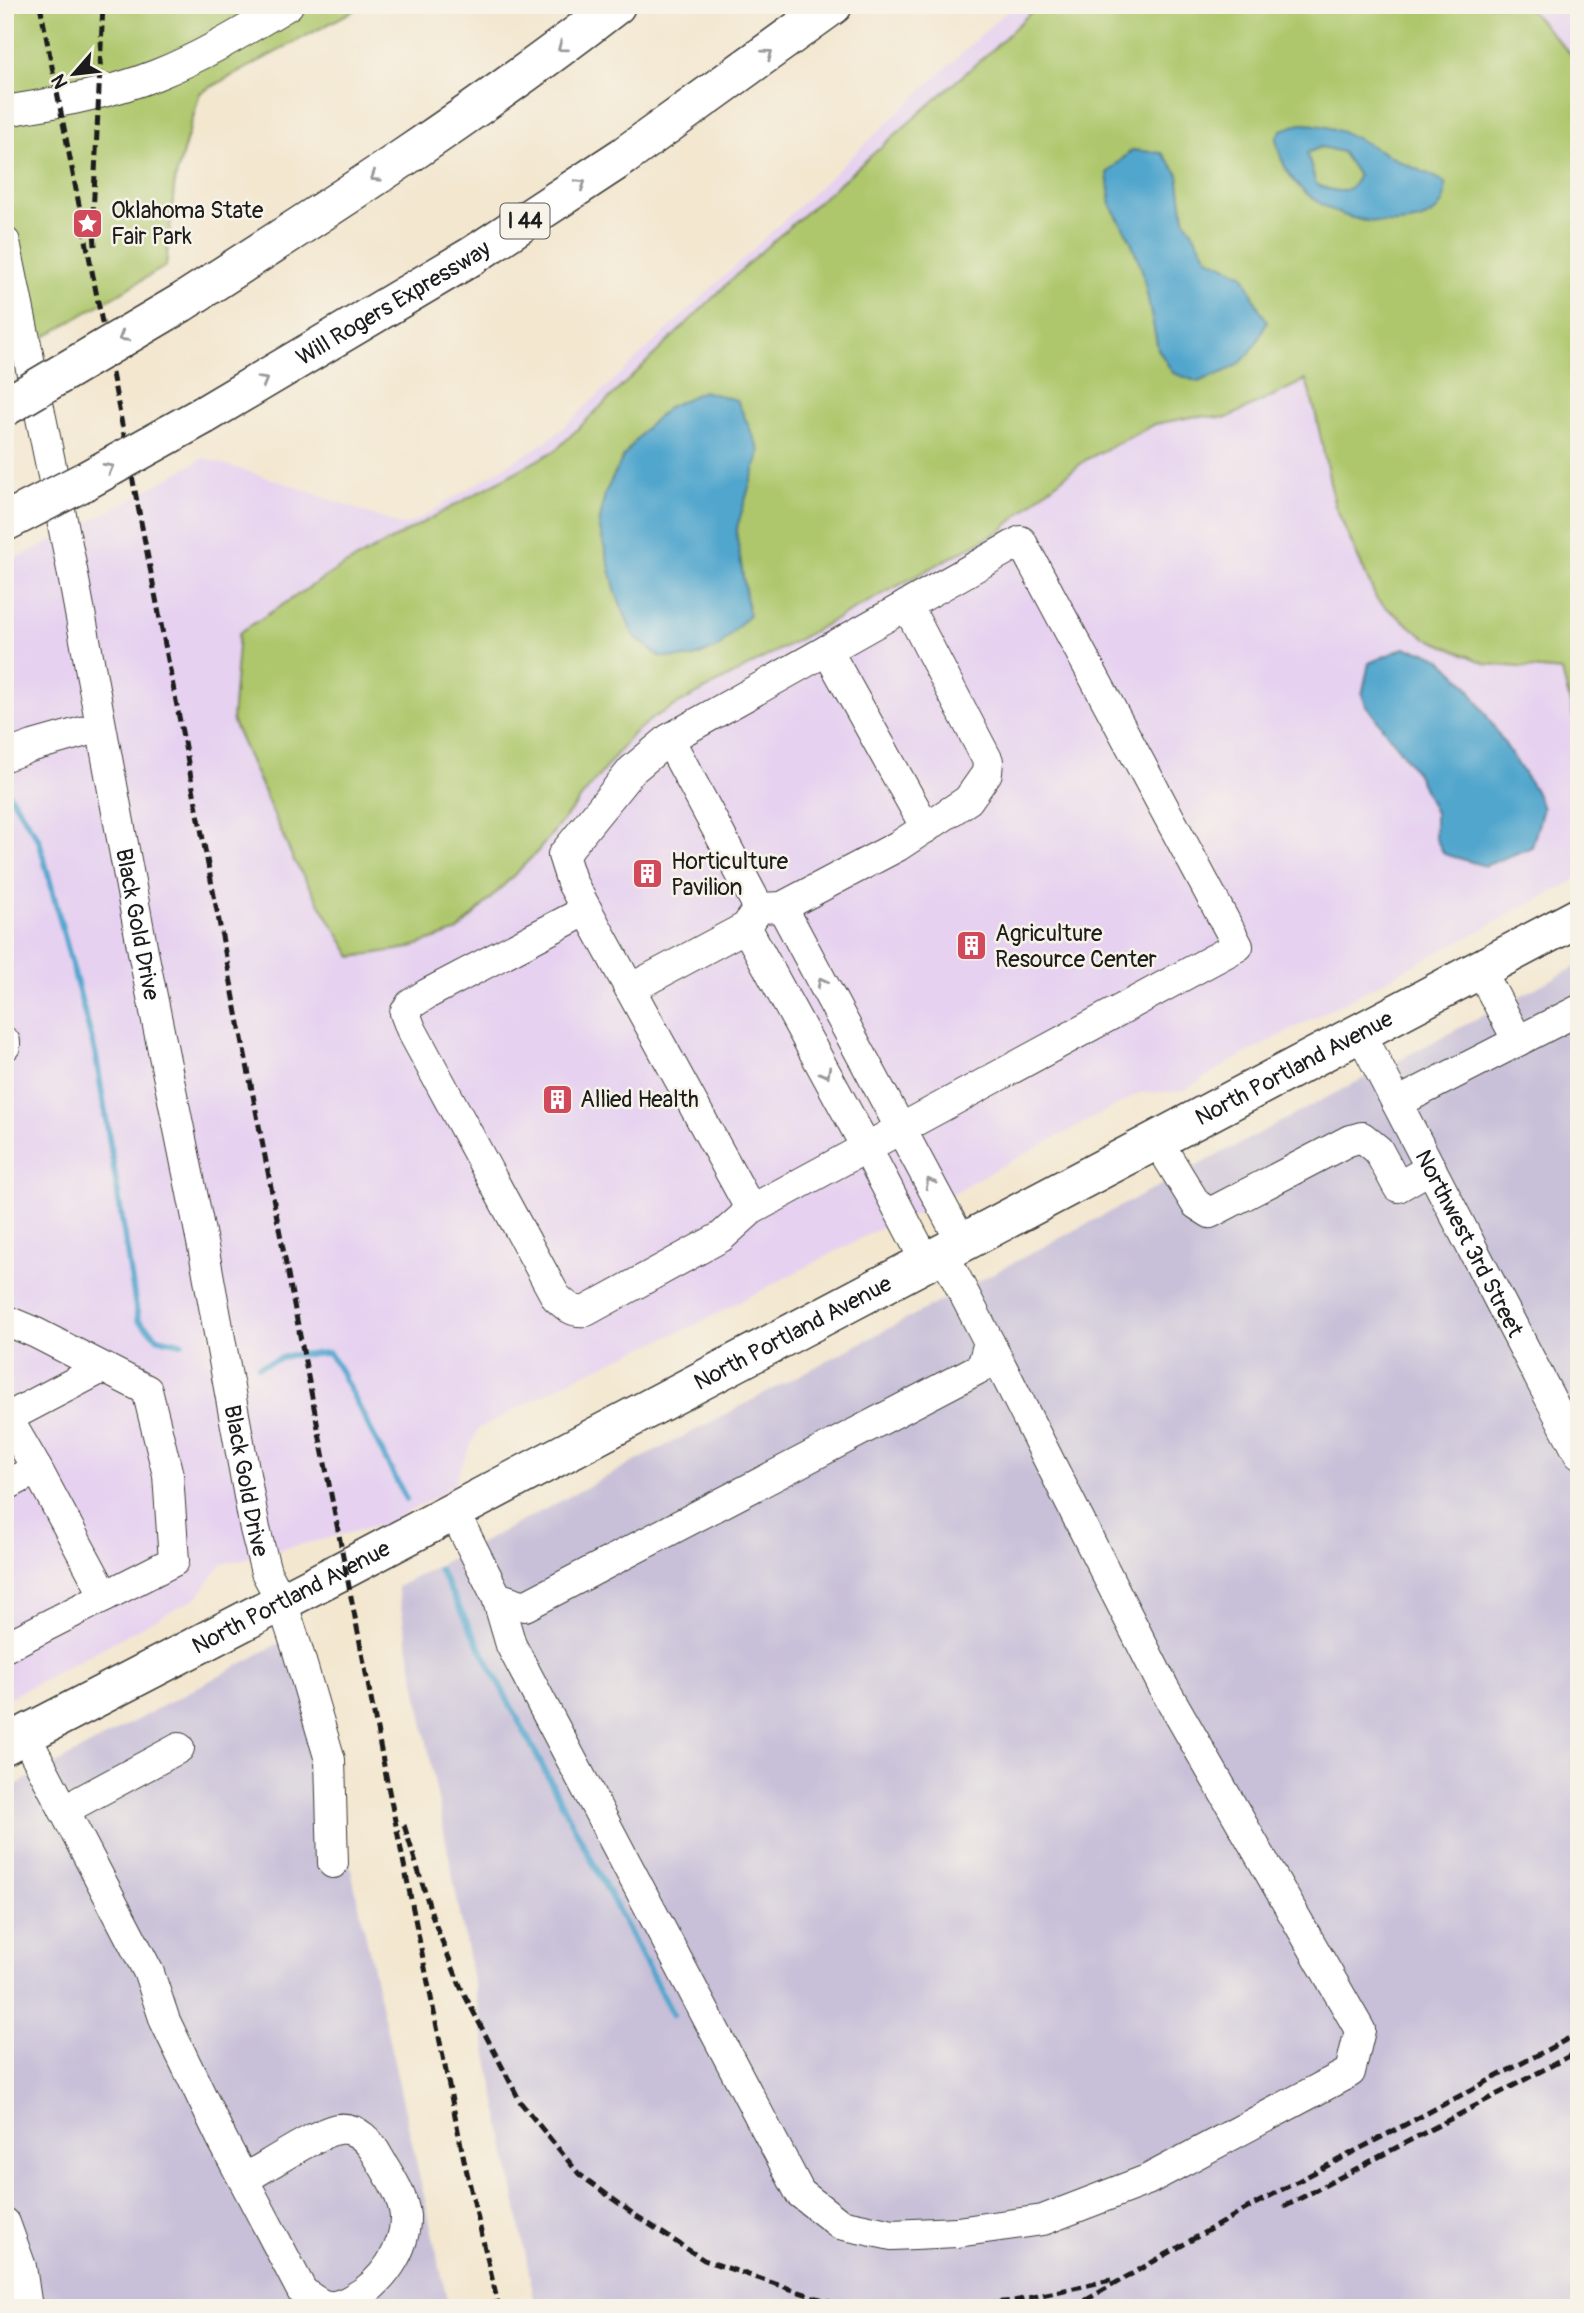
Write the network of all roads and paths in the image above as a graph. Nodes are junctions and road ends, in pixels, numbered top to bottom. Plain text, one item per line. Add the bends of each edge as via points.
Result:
1 (289, 5) edge
2 (616, 5) edge
3 (833, 5) edge
4 (5, 111) edge
5 (5, 242) edge
6 (5, 407) edge
7 (5, 522) edge
8 (907, 606) junction
9 (827, 650) junction
10 (100, 727) junction
11 (669, 739) junction
12 (5, 756) edge
13 (926, 828) junction
14 (587, 910) junction
15 (763, 914) junction
16 (1579, 917) edge
17 (1480, 969) junction
18 (630, 989) junction
19 (1579, 1010) edge
20 (1360, 1032) junction
21 (1518, 1041) junction
22 (1397, 1103) junction
23 (901, 1128) junction
24 (1157, 1140) junction
25 (866, 1147) junction
26 (1431, 1168) junction
27 (751, 1210) junction
28 (944, 1253) junction
29 (5, 1320) edge
30 (978, 1320) junction
31 (102, 1368) junction
32 (6, 1417) edge
33 (1579, 1454) edge
34 (37, 1469) junction
35 (5, 1486) edge
36 (454, 1512) junction
37 (488, 1579) junction
38 (105, 1596) junction
39 (282, 1602) junction
40 (5, 1647) edge
41 (15, 1740) edge
42 (179, 1748) dead end
43 (64, 1810) junction
44 (333, 1863) dead end
45 (244, 2179) junction
46 (5, 2223) edge
47 (27, 2308) edge

1 - 4 street via 156,75 100,93
2 -> 6 main road, bridge via 416,151 181,303
7 -> 3 main road, Will Rogers Expressway / I 44, bridge via 204,415 484,248 624,156
5 - 10 street, Black Gold Drive
8 - 9 street
8 - 13 street via 988,761 987,773 968,800
8 - 23 street via 1021,541 1238,946
9 - 11 street
9 - 13 street
10 - 12 street
10 - 39 street, Black Gold Drive via 255,1529 266,1572
11 - 14 street via 632,770 563,855
11 - 15 street
13 - 15 street
14 - 18 street
14 - 27 street via 427,994 405,1013 556,1297 569,1308 586,1311 721,1237
15 - 18 street
23 -> 15 street
15 -> 25 street
16 - 17 main road, North Portland Avenue
17 - 20 main road, North Portland Avenue
17 - 21 street
18 - 27 street
19 - 21 street
20 - 22 street, Northwest 3rd Street
20 - 24 main road, North Portland Avenue
21 - 22 street
22 - 26 street, Northwest 3rd Street
23 - 25 street
28 -> 23 street
24 - 26 street via 1196,1204 1210,1213 1362,1137 1378,1150 1398,1187
24 - 28 main road, North Portland Avenue
25 - 27 street
25 - 28 street
26 - 33 street, Northwest 3rd Street
28 - 30 street
28 - 36 main road, North Portland Avenue
29 - 31 street
30 - 37 street via 982,1367 525,1606
30 - 37 street via 1164,1688 1360,2030 1350,2073 1147,2180 1043,2220 892,2235 840,2224 800,2193 511,1644
31 - 32 street
31 - 38 street via 147,1390 168,1475 174,1561
32 - 34 street
34 - 35 street
34 - 38 street
36 - 37 street
36 - 39 main road, North Portland Avenue
38 - 40 street
39 - 41 main road, North Portland Avenue
39 - 44 street, Black Gold Drive via 330,1760
41 - 43 street
42 - 43 street
43 - 45 street via 149,1973 165,2021
45 - 45 street via 302,2291 315,2301 330,2307 347,2302 371,2289 388,2269 405,2216 394,2185 361,2135 347,2129 329,2131
46 - 47 street via 21,2267

